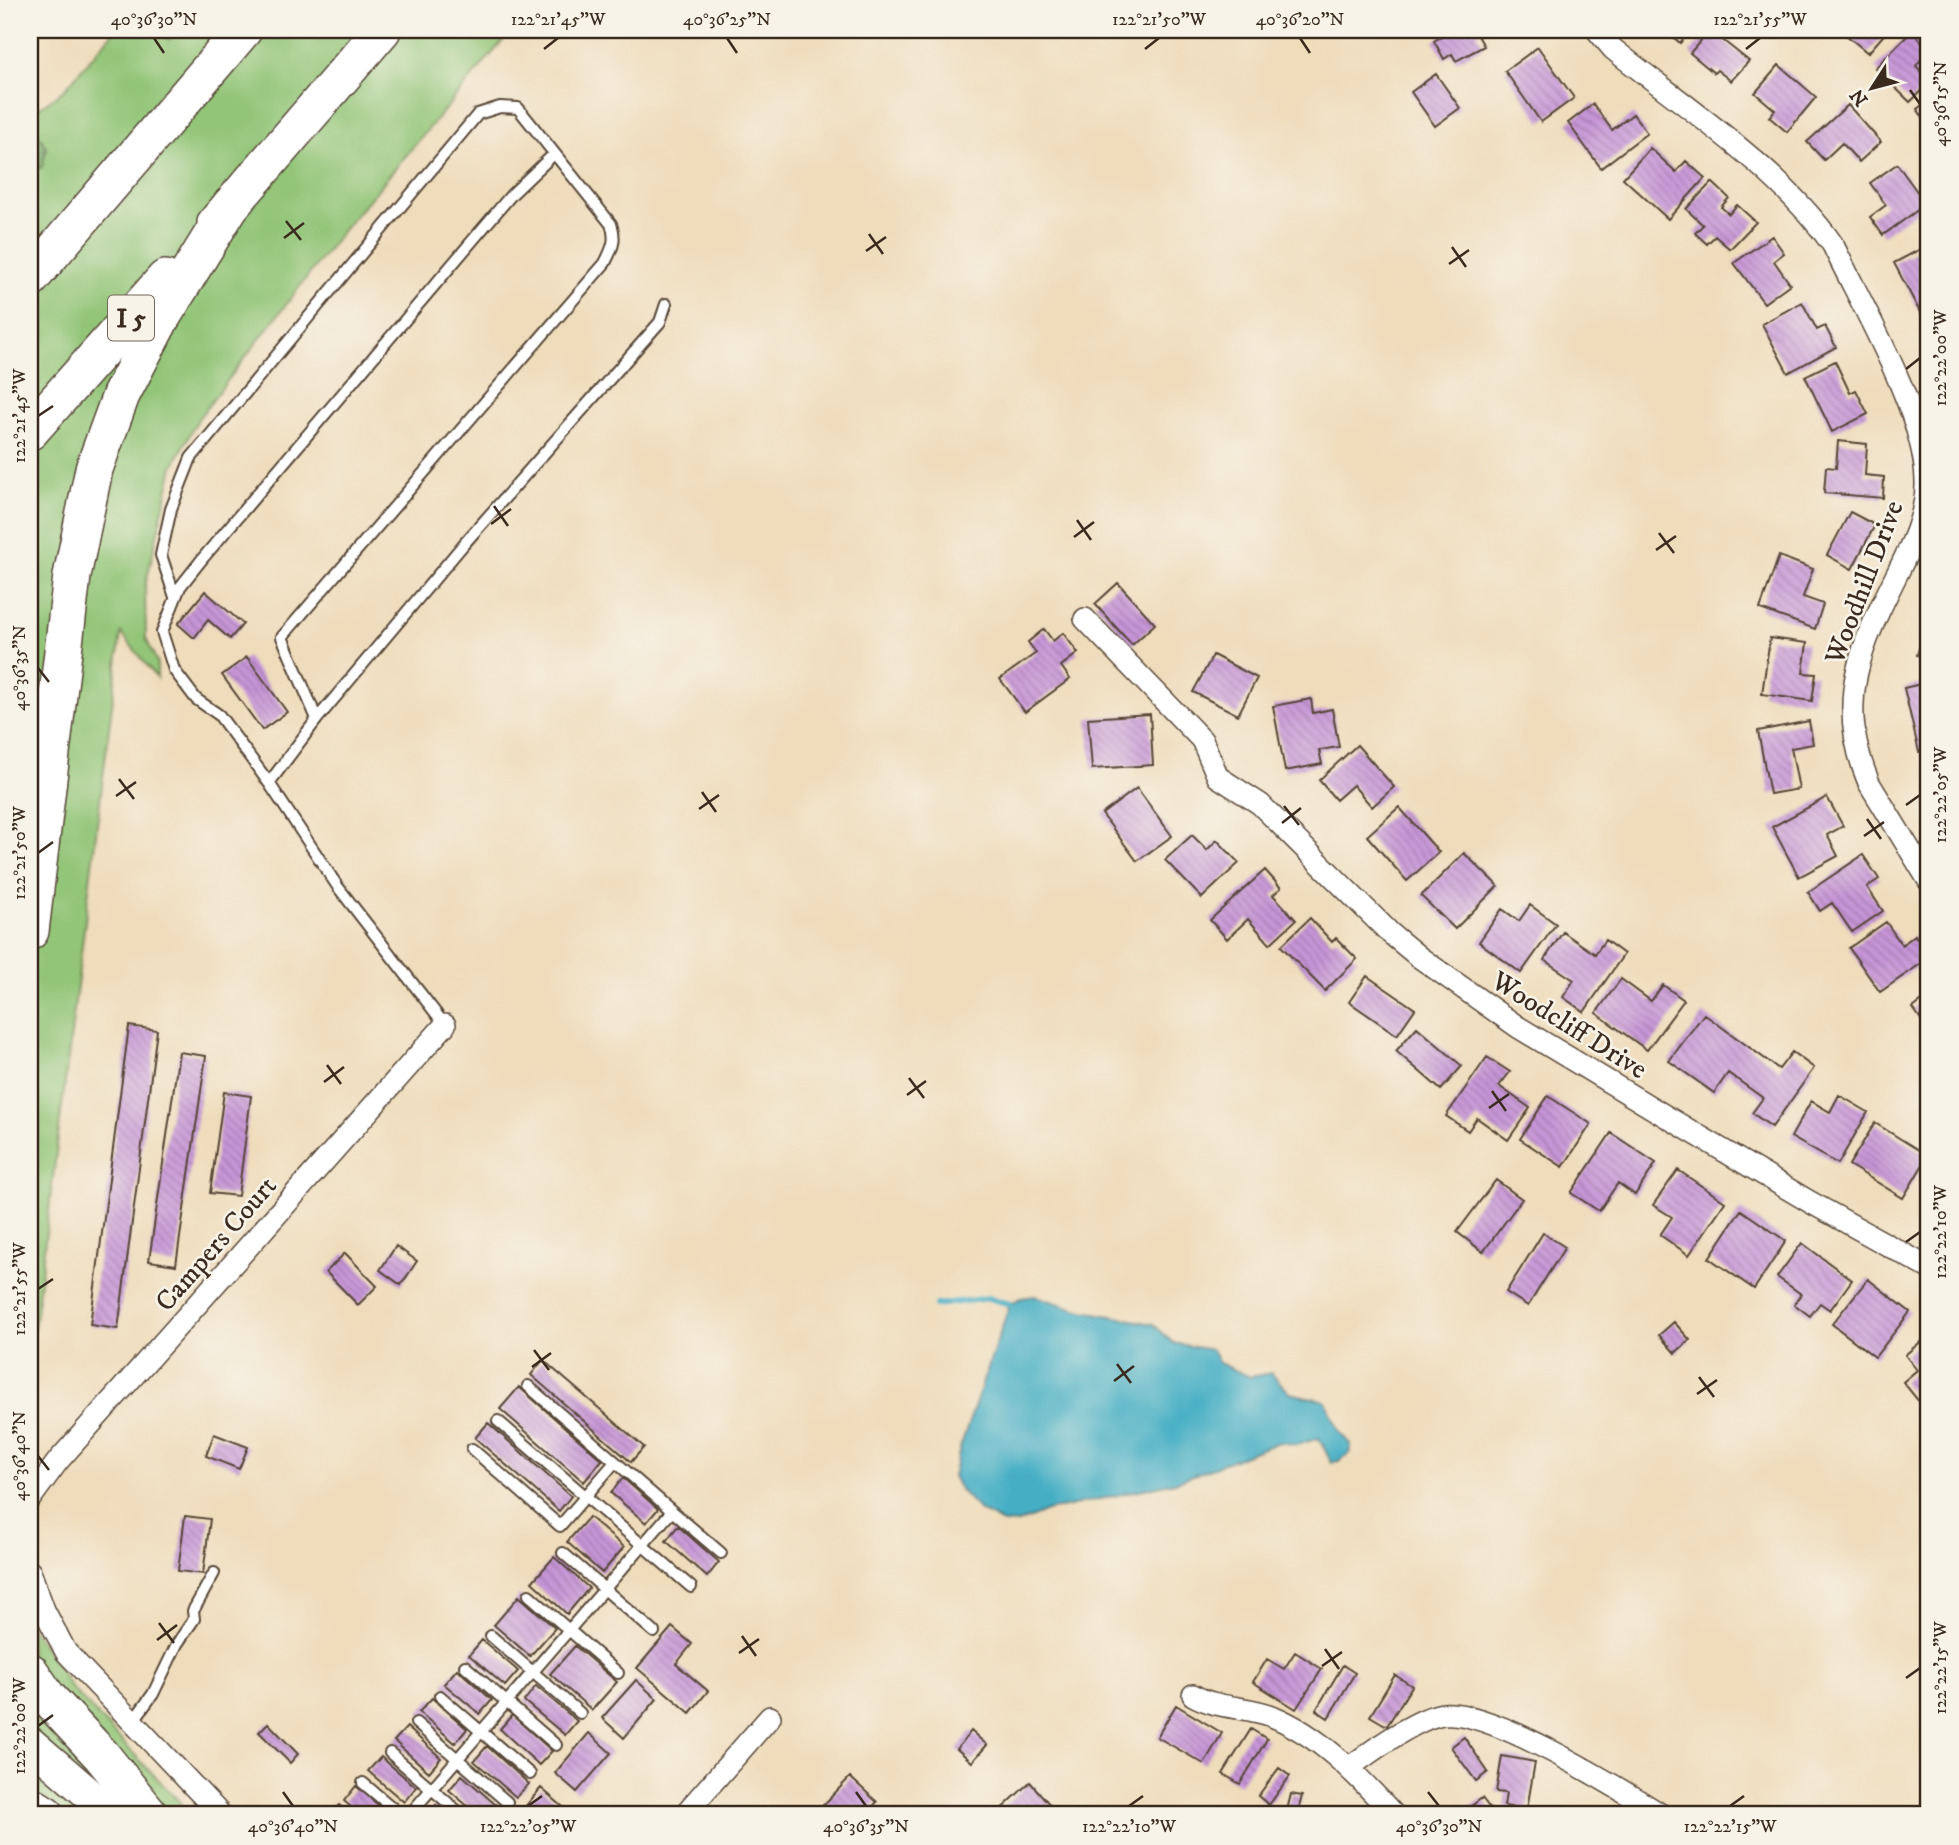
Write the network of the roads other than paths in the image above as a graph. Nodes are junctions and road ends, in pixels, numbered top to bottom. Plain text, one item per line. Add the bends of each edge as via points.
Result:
1 (243, 30) edge
2 (382, 30) edge
3 (1597, 30) edge
4 (554, 154) junction
5 (231, 205) junction
6 (71, 231) junction
7 (30, 268) edge
8 (30, 279) edge
9 (666, 304) dead end
10 (30, 431) edge
11 (175, 597) junction
12 (1085, 619) dead end
13 (317, 719) junction
14 (269, 783) junction
15 (1929, 881) edge
16 (30, 931) edge
17 (444, 1025) joint
18 (1929, 1268) edge
19 (528, 1386) dead end
20 (498, 1420) dead end
21 (472, 1449) dead end
22 (615, 1462) junction
23 (586, 1496) junction
24 (30, 1499) edge
25 (672, 1511) junction
26 (642, 1545) junction
27 (563, 1553) dead end
28 (721, 1553) dead end
29 (30, 1572) edge
30 (214, 1573) dead end
31 (691, 1587) dead end
32 (604, 1590) junction
33 (529, 1595) dead end
34 (569, 1630) junction
35 (654, 1632) dead end
36 (491, 1636) dead end
37 (464, 1666) dead end
38 (30, 1672) edge
39 (618, 1672) dead end
40 (533, 1673) junction
41 (1193, 1695) dead end
42 (440, 1696) dead end
43 (507, 1703) junction
44 (580, 1713) dead end
45 (770, 1717) dead end
46 (416, 1723) dead end
47 (131, 1724) junction
48 (482, 1732) junction
49 (30, 1743) edge
50 (556, 1745) dead end
51 (390, 1753) dead end
52 (458, 1759) junction
53 (1350, 1767) junction
54 (530, 1774) dead end
55 (363, 1783) dead end
56 (432, 1789) junction
57 (507, 1802) dead end
58 (30, 1803) edge
59 (46, 1815) edge
60 (113, 1815) edge
61 (150, 1815) edge
62 (221, 1815) edge
63 (401, 1815) edge
64 (410, 1815) edge
65 (462, 1815) edge
66 (684, 1815) edge
67 (1394, 1815) edge
68 (1662, 1815) edge

1 - 6 highway
2 - 5 highway, I 5
3 - 15 street, Woodhill Drive via 1613,49 1767,173 1822,230 1906,401 1922,456 1924,500 1911,547 1860,651 1853,704 1869,783
4 - 11 lane via 512,194 211,548
4 - 11 lane via 518,108 500,107 478,114 191,458 171,509 161,555
4 - 13 lane via 611,224 616,236 612,249 605,263 282,637
5 - 10 highway, I 5
5 - 16 highway via 159,320 121,395 94,469 72,576
6 - 7 highway
6 - 8 highway
9 - 13 lane via 660,322 471,535
11 - 14 lane via 162,632 174,670 196,699 219,715
12 - 18 street, Woodcliff Drive via 1202,740 1218,777 1261,804 1399,941 1482,1002 1757,1172
13 - 14 lane
14 - 17 lane via 338,887
17 - 24 street, Campers Court via 58,1461
19 - 22 lane
20 - 23 lane
21 - 23 lane via 560,1525
22 - 23 lane
22 - 25 lane
23 - 26 lane
25 - 26 lane
25 - 28 lane
26 - 31 lane
26 - 32 lane
27 - 32 lane
29 - 47 street via 66,1652
30 - 47 lane via 153,1695
32 - 34 lane
32 - 35 lane
33 - 34 lane
34 - 39 lane
34 - 40 lane
36 - 40 lane
37 - 43 lane
38 - 61 highway
40 - 43 lane
40 - 44 lane
41 - 53 street via 1208,1704 1273,1716
42 - 48 lane
43 - 48 lane
43 - 50 lane
45 - 66 street
46 - 52 lane
47 - 62 street
48 - 52 lane
48 - 54 lane
49 - 60 main road
51 - 56 lane
52 - 56 lane
52 - 57 lane
53 - 67 street
53 - 68 street via 1433,1716 1458,1715 1522,1738 1602,1778
55 - 63 lane
56 - 64 lane
56 - 65 lane
58 - 59 highway

